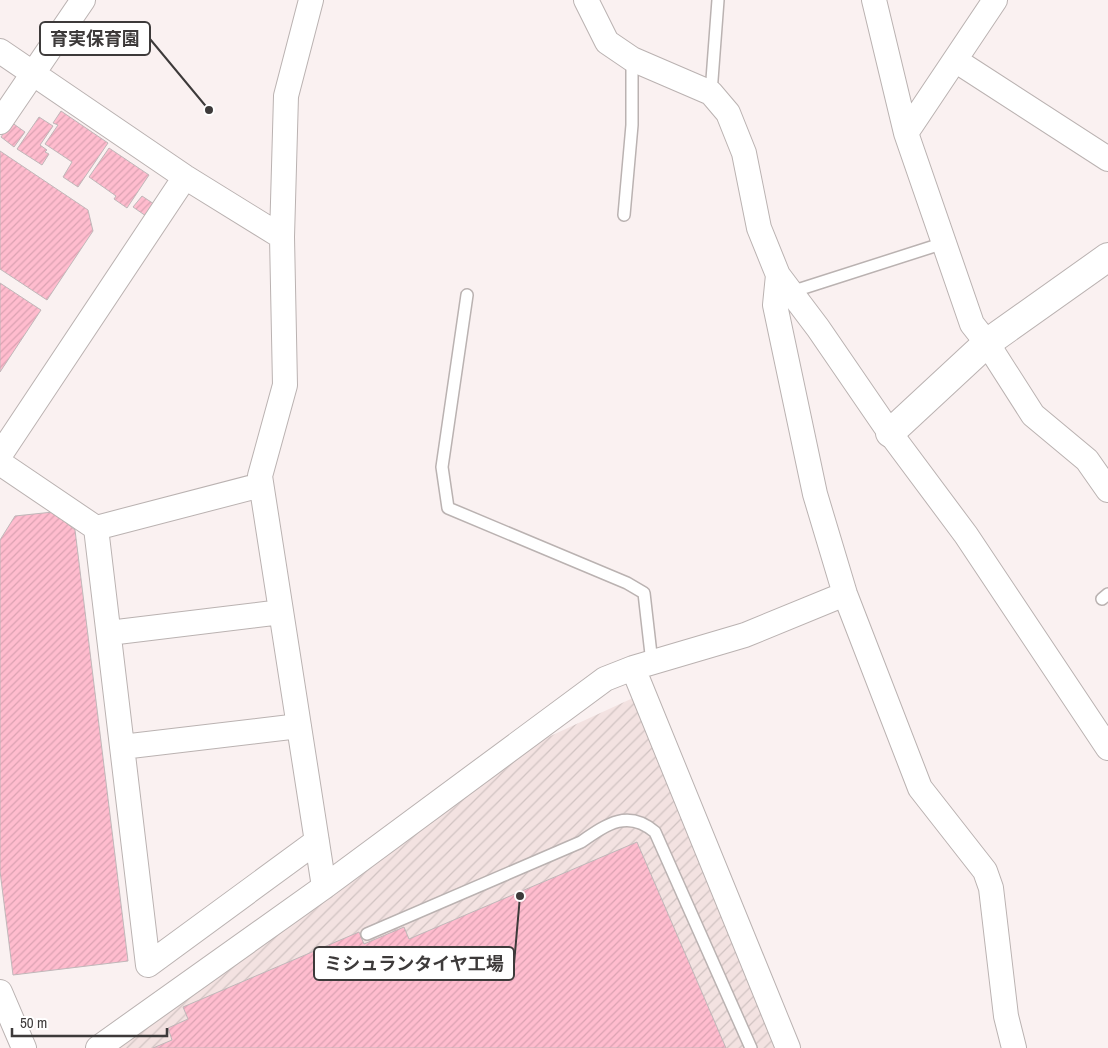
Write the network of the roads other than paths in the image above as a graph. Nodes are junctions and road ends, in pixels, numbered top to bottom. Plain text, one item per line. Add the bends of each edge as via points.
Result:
1 (83, 0) edge
2 (311, 0) edge
3 (586, 0) edge
4 (718, 0) edge
5 (874, 0) edge
6 (995, 0) edge
7 (0, 52) edge
8 (632, 59) junction
9 (955, 60) junction
10 (33, 74) junction
11 (711, 93) junction
12 (0, 122) edge
13 (906, 133) junction
14 (1108, 157) edge
15 (185, 177) junction
16 (624, 215) dead end
17 (282, 237) junction
18 (944, 243) junction
19 (1108, 257) edge
20 (784, 284) junction
21 (467, 295) dead end
22 (987, 343) junction
23 (890, 433) junction
24 (0, 455) edge
25 (0, 462) edge
26 (261, 485) junction
27 (1108, 490) edge
28 (96, 528) junction
29 (845, 594) junction
30 (281, 612) junction
31 (109, 633) junction
32 (642, 665) junction
33 (299, 726) junction
34 (122, 747) junction
35 (1108, 748) edge
36 (317, 841) junction
37 (324, 886) junction
38 (367, 934) dead end
39 (0, 992) edge
40 (24, 1048) edge
41 (98, 1048) edge
42 (751, 1048) edge
43 (788, 1048) edge
44 (1014, 1048) edge

1 - 10 street
2 - 17 street via 286,96
3 - 8 street via 607,42
4 - 11 lane
5 - 13 street
6 - 9 street
7 - 10 street
8 - 11 street
8 - 16 lane via 632,125
9 - 13 street
9 - 14 street
10 - 12 street
10 - 15 street
11 - 20 street via 728,113 744,153 759,228
13 - 18 street
15 - 17 street
15 - 24 street
17 - 26 street via 285,385 260,476
18 - 20 lane
18 - 22 street via 972,324
19 - 22 street
20 - 23 street
20 - 29 street via 775,305 815,494
21 - 32 lane via 442,467 448,508 628,583 644,594
22 - 23 street
22 - 27 street via 1033,415 1088,460
23 - 35 street via 966,535
25 - 28 street
26 - 28 street
26 - 30 street
28 - 31 street
29 - 32 street via 746,634
29 - 44 street via 920,788 985,871 990,888 1006,1016
30 - 31 street
30 - 33 street
31 - 34 street
32 - 37 street via 605,679
32 - 43 street
33 - 34 street
33 - 36 street
34 - 36 street via 148,965
36 - 37 street
37 - 41 street
38 - 42 lane via 581,842 600,829 634,820 655,832
39 - 40 street

